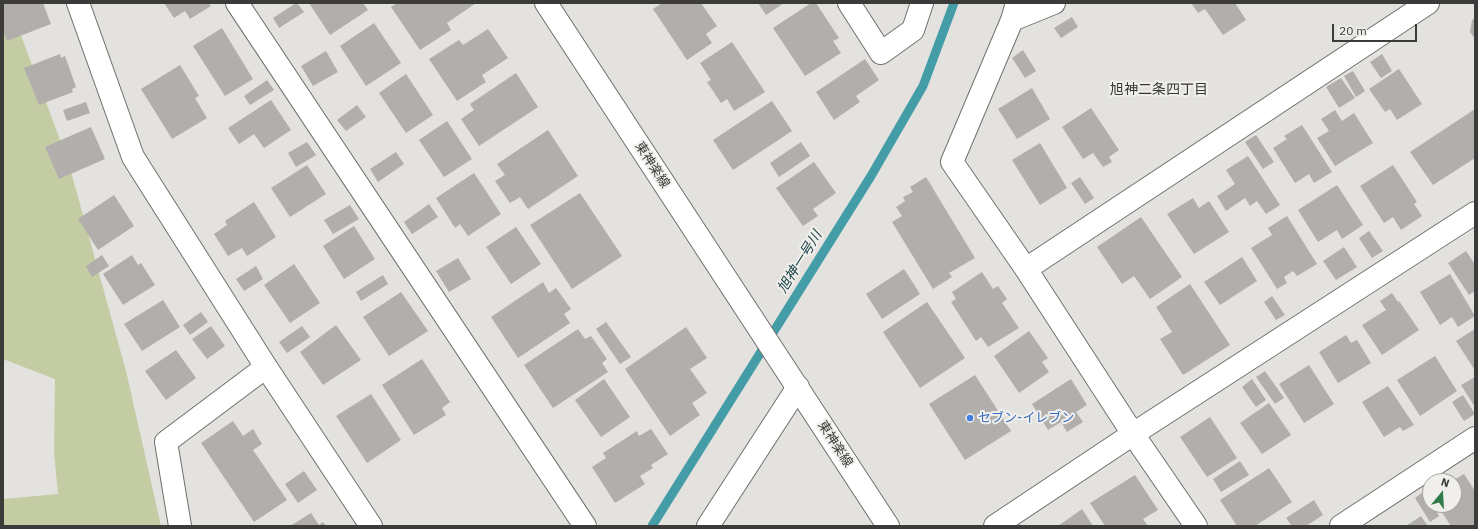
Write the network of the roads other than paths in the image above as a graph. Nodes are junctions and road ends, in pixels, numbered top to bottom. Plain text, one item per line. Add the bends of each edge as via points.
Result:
1 (78, 3) edge
2 (237, 3) edge
3 (546, 3) edge
4 (849, 3) edge
5 (922, 3) edge
6 (1054, 3) edge
7 (1428, 3) edge
8 (1015, 11) edge
9 (1475, 213) edge
10 (1026, 269) junction
11 (266, 367) junction
12 (798, 387) junction
13 (1133, 434) junction
14 (1475, 438) edge
15 (180, 526) edge
16 (371, 526) edge
17 (584, 526) edge
18 (708, 526) edge
19 (888, 526) edge
20 (995, 526) edge
21 (1196, 526) edge
22 (1341, 526) edge

1 - 11 street via 133,157
2 - 17 street
3 - 12 street, 東神楽線
4 - 5 street via 881,53 913,30
6 - 8 street
7 - 10 street
8 - 10 street via 952,162
9 - 13 street
10 - 13 street
11 - 15 street via 166,442
11 - 16 street
12 - 18 street
12 - 19 street, 東神楽線
13 - 20 street
13 - 21 street
14 - 22 street

